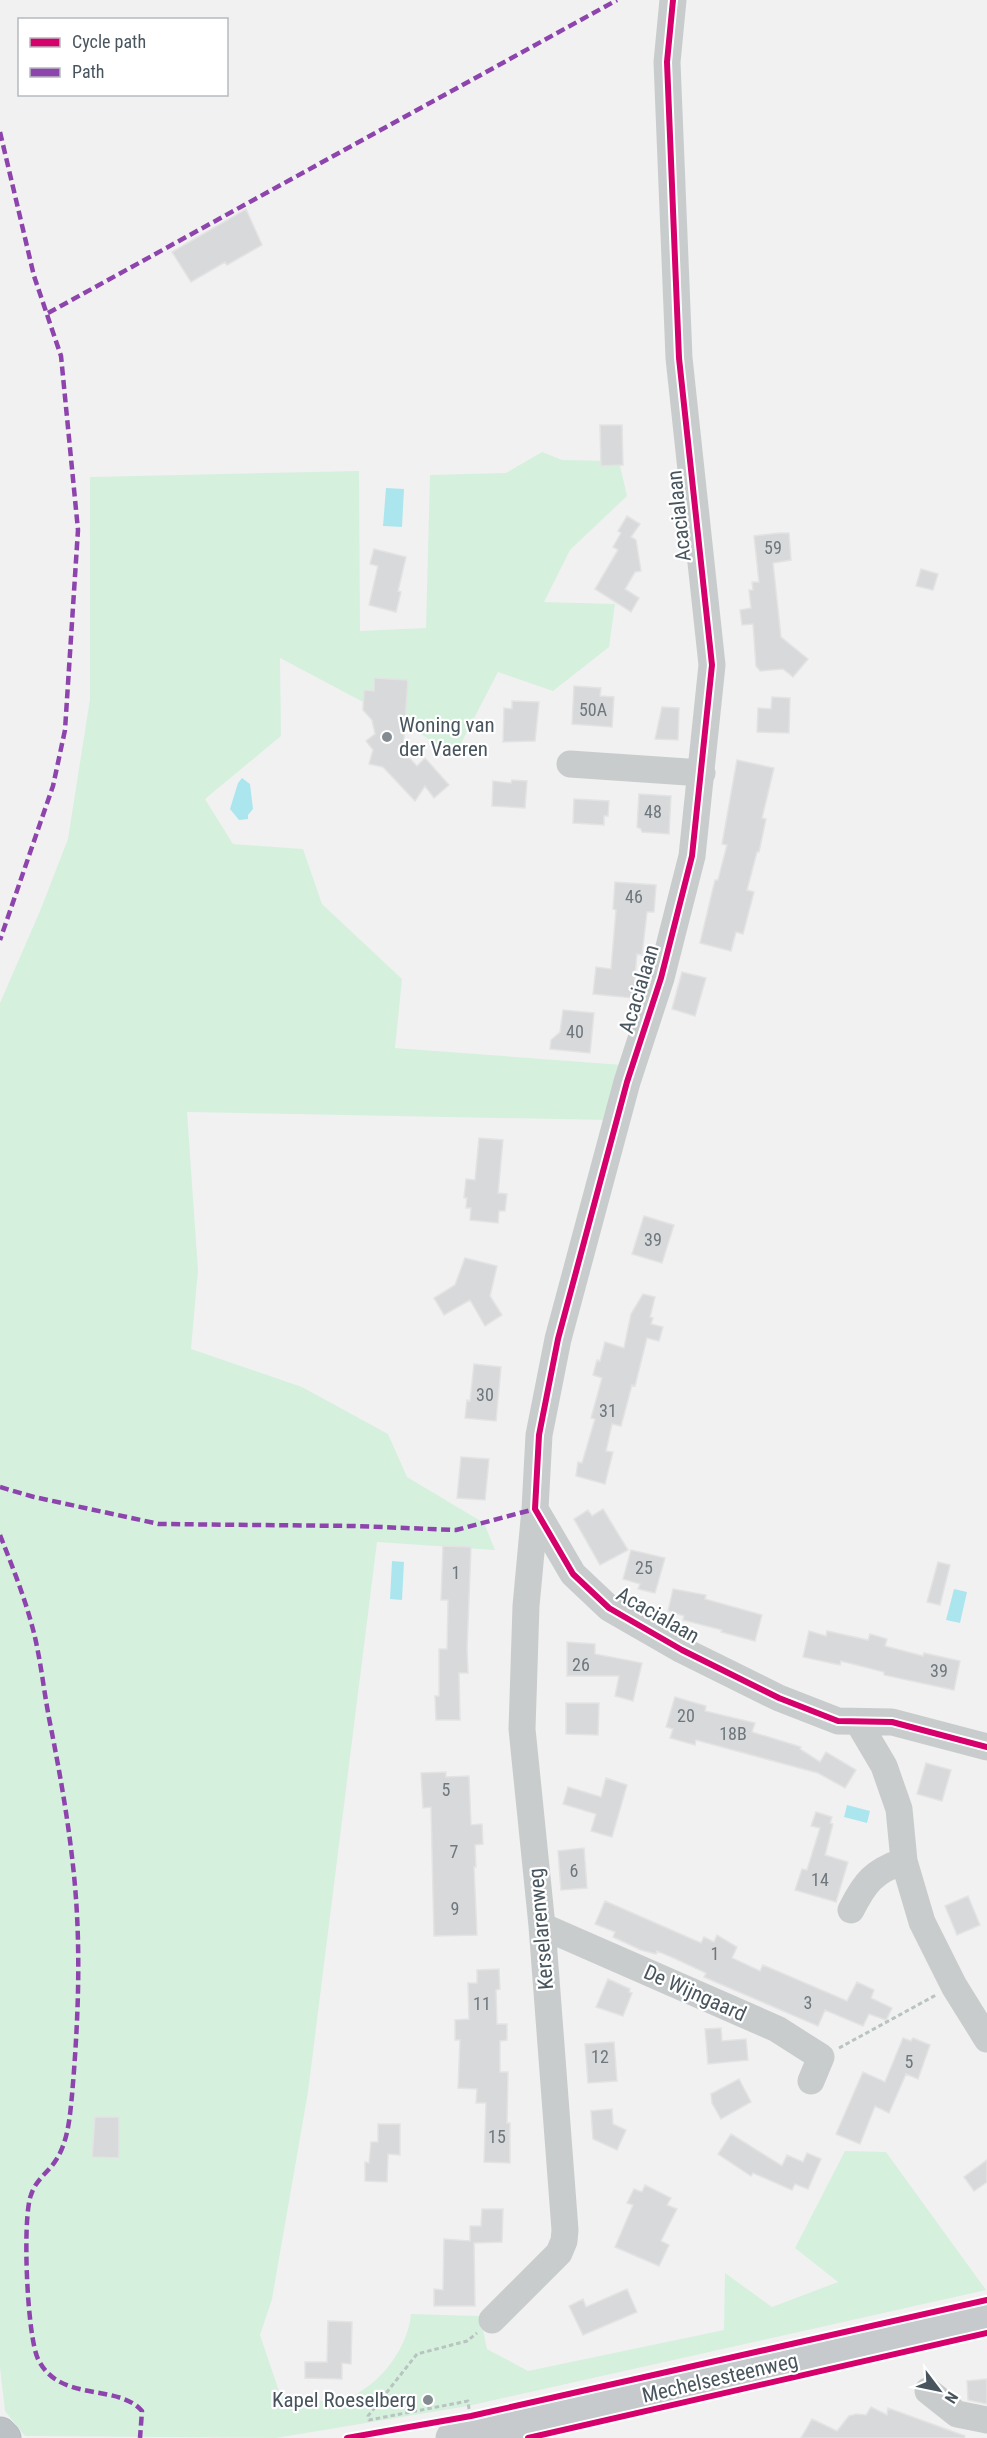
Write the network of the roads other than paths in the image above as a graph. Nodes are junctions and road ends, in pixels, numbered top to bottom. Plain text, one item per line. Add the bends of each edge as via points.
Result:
1 (674, 0) edge
2 (570, 764) dead end
3 (702, 773) junction
4 (535, 1509) junction
5 (862, 1722) junction
6 (987, 1747) edge
7 (904, 1861) junction
8 (851, 1910) dead end
9 (542, 1926) junction
10 (987, 2040) edge
11 (816, 2069) road end
12 (987, 2317) edge
13 (492, 2320) road end
14 (928, 2391) dead end
15 (987, 2420) edge
16 (0, 2434) edge
17 (4, 2438) edge
18 (452, 2438) edge

1 - 3 street, Acacialaan via 667,62 679,358 712,665
2 - 3 street
3 - 4 street, Acacialaan via 692,856 661,978 627,1082 558,1339 538,1435
4 - 5 street, Acacialaan via 573,1574 609,1608 779,1698 838,1721
4 - 9 street, Kerselarenweg via 526,1606 522,1729
5 - 6 street, Acacialaan via 892,1722
5 - 7 street via 884,1766 899,1809
7 - 8 street via 883,1868 863,1886
7 - 10 street via 922,1922
9 - 11 street, De Wijngaard via 777,2029
9 - 13 street, Kerselarenweg via 564,2241 551,2262
12 - 18 main road, Mechelsesteenweg
14 - 15 street via 957,2414
16 - 17 highway

